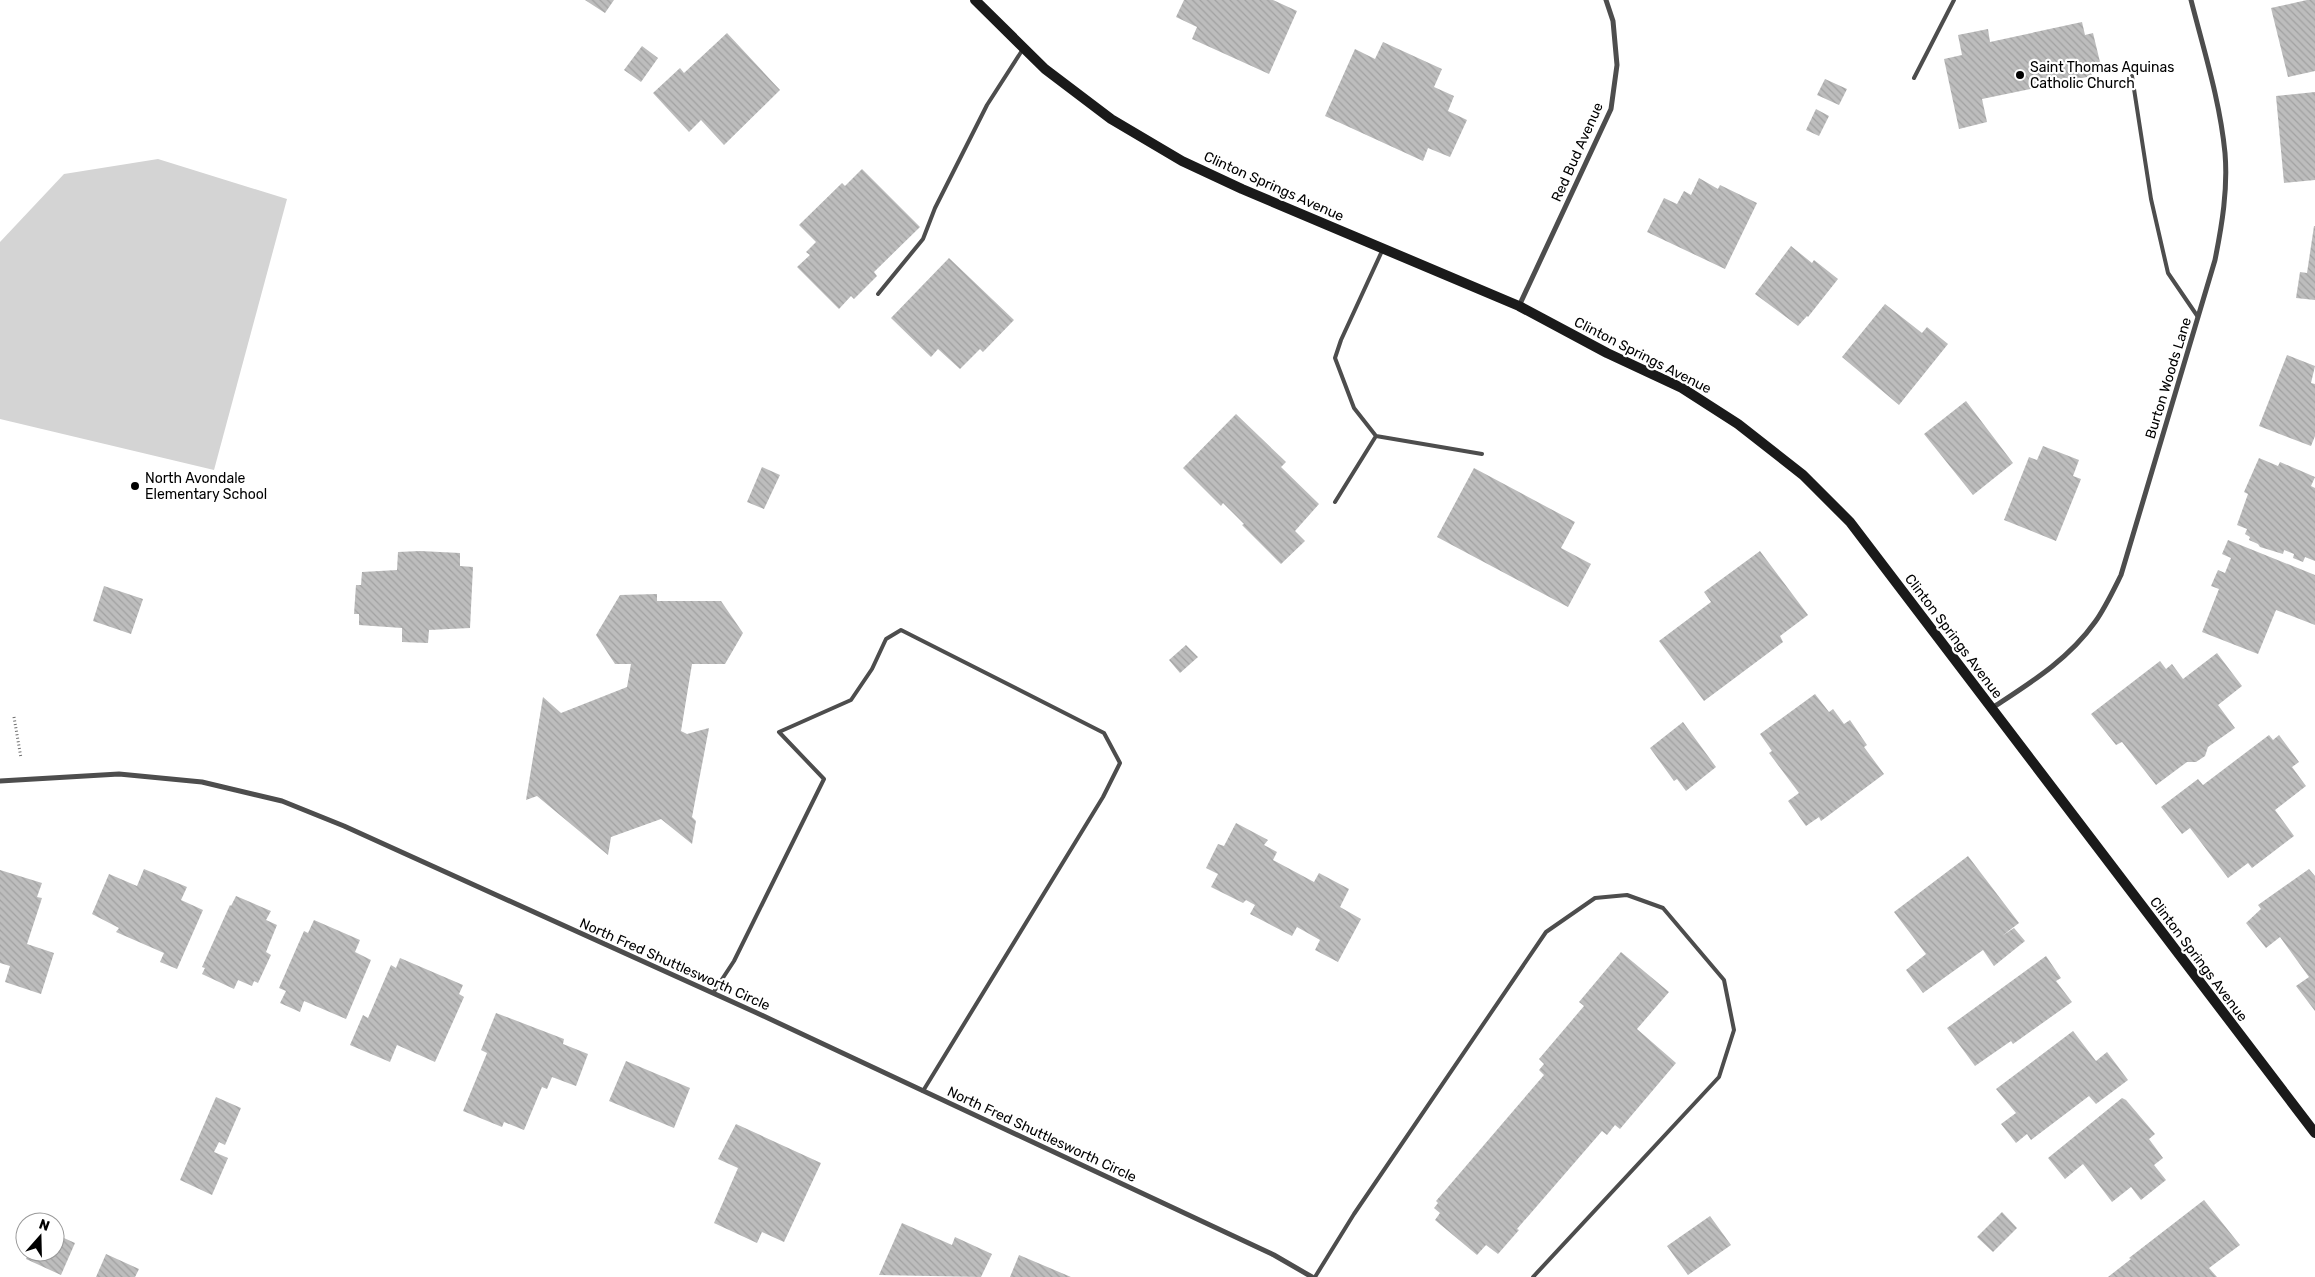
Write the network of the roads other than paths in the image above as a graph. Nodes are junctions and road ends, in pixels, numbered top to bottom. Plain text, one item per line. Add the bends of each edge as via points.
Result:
1 (975, 0) edge
2 (1606, 0) edge
3 (1954, 0) edge
4 (2191, 0) edge
5 (1023, 49) junction
6 (2132, 76) dead end
7 (1914, 78) dead end
8 (1383, 248) junction
9 (878, 294) dead end
10 (1519, 306) junction
11 (2198, 317) junction
12 (1376, 436) junction
13 (1482, 454) dead end
14 (1335, 502) dead end
15 (1992, 708) junction
16 (0, 782) edge
17 (713, 993) junction
18 (923, 1091) junction
19 (2315, 1132) edge
20 (1313, 1277) edge
21 (1533, 1277) edge

1 - 5 street, Clinton Springs Avenue
2 - 10 street, Red Bud Avenue via 1613,20 1618,65 1611,109
3 - 7 lane
4 - 11 street, Burton Woods Lane via 2218,102 2225,155 2224,208 2215,260
5 - 8 street, Clinton Springs Avenue via 1111,119 1182,161
5 - 9 lane via 987,105 935,208 923,239
6 - 11 lane via 2151,198 2168,273
8 - 10 street, Clinton Springs Avenue
8 - 12 lane via 1335,358 1354,408
10 - 15 street, Clinton Springs Avenue via 1682,388 1738,424 1804,475 1850,522
11 - 15 street, Burton Woods Lane via 2121,575 2096,622 2073,649 2046,672
12 - 13 lane
12 - 14 lane
15 - 19 street, Clinton Springs Avenue
16 - 17 street, North Fred Shuttlesworth Circle via 119,774 202,782 282,801
17 - 18 street, North Fred Shuttlesworth Circle
17 - 18 lane via 734,961 824,779 779,732 851,700 872,669 886,638 901,630 1104,733 1120,763 1103,797
18 - 20 street, North Fred Shuttlesworth Circle via 1265,1250
20 - 21 lane via 1546,932 1595,898 1627,895 1663,908 1724,980 1734,1030 1719,1077

